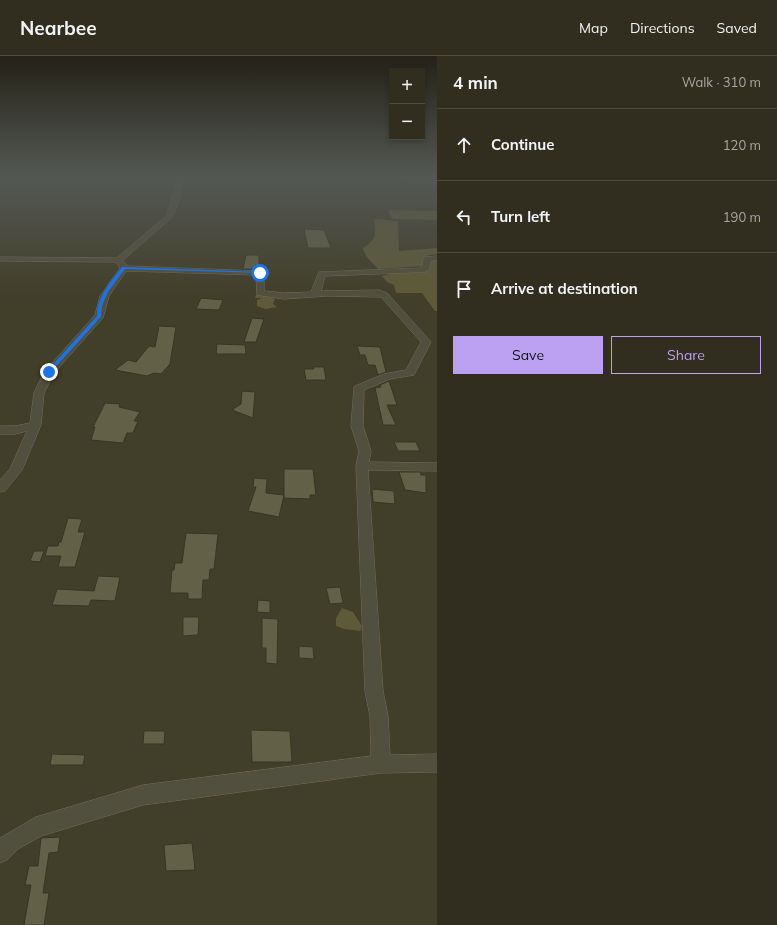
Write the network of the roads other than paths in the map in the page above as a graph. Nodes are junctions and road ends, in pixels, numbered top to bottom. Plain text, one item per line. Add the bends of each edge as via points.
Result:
1 (168, 218) edge
2 (437, 258) edge
3 (0, 259) edge
4 (121, 264) junction
5 (315, 295) junction
6 (35, 425) junction
7 (0, 430) edge
8 (362, 466) junction
9 (437, 467) edge
10 (0, 488) edge
11 (381, 764) junction
12 (437, 764) edge
13 (0, 853) edge

1 - 4 street
2 - 5 street via 427,259 425,270 322,274
3 - 4 street
4 - 5 street via 260,273 260,293 284,296
4 - 6 street via 99,306 100,316 49,372 39,393
5 - 8 street via 384,295 426,342 410,373 388,376 359,388 357,426 365,451
6 - 7 street via 15,430
6 - 10 street via 16,470
8 - 9 street
8 - 11 street via 374,692 379,716
11 - 12 street
11 - 13 street via 143,795 36,827 10,842

